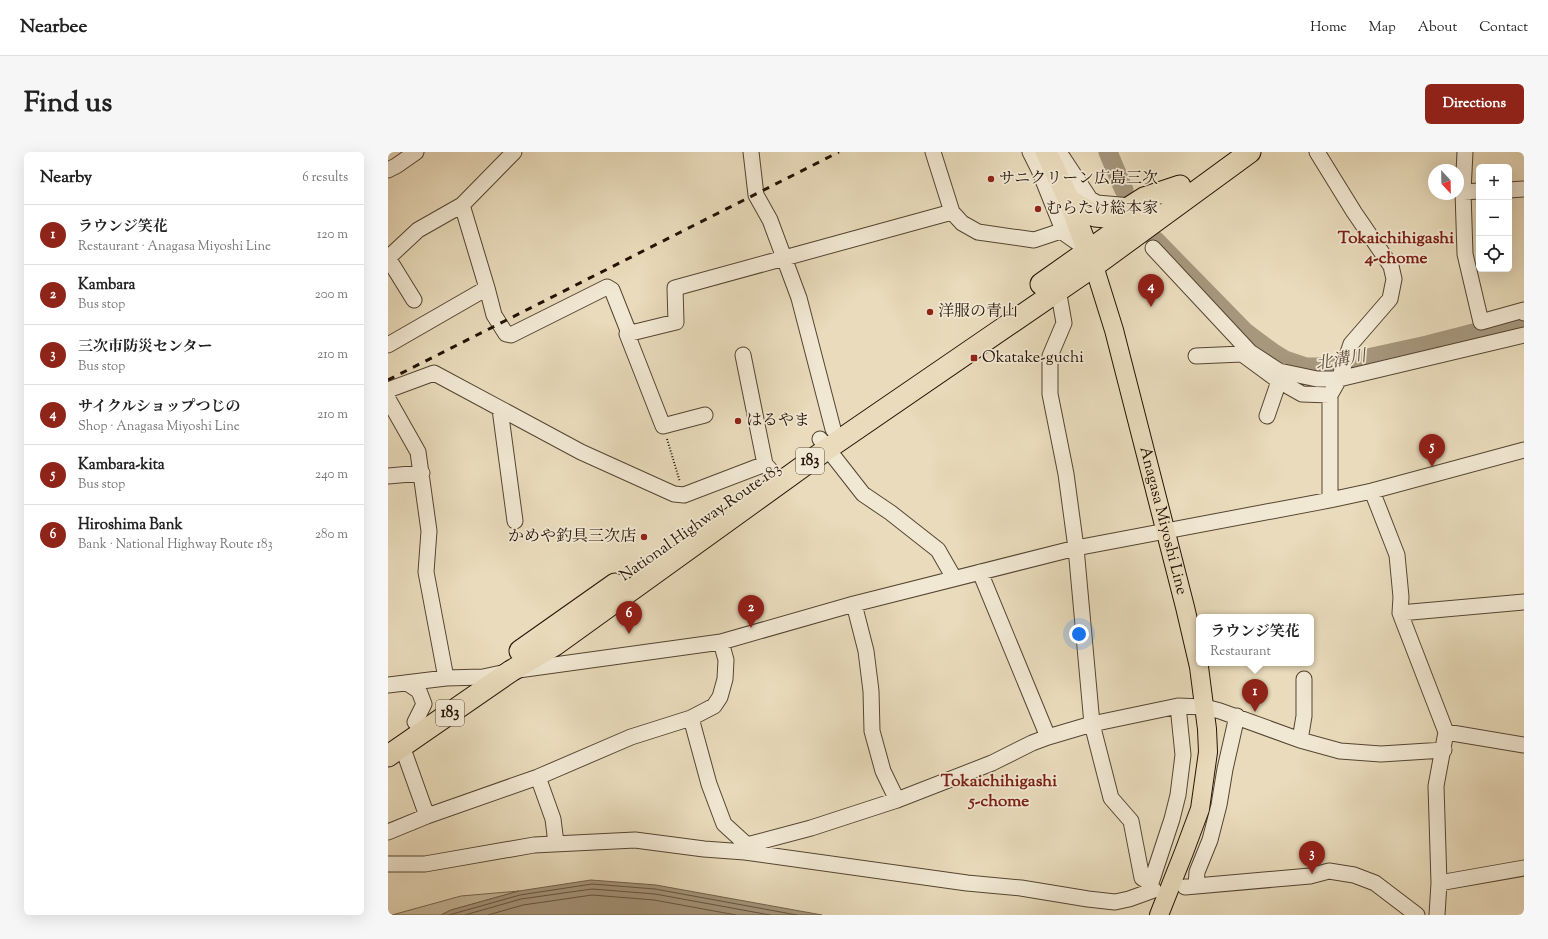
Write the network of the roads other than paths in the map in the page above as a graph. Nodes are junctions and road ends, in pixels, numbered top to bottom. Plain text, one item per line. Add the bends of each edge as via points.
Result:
1 (416, 152) edge
2 (514, 152) edge
3 (751, 152) edge
4 (933, 152) edge
5 (1030, 152) edge
6 (1229, 152) edge
7 (1250, 152) edge
8 (1317, 152) edge
9 (1465, 152) edge
10 (1052, 156) edge
11 (1464, 165) edge
12 (388, 170) edge
13 (1180, 186) junction
14 (1524, 189) edge
15 (1512, 190) edge
16 (1476, 191) edge
17 (1464, 192) edge
18 (1069, 200) junction
19 (1462, 200) edge
20 (462, 205) junction
21 (1131, 206) junction
22 (952, 212) junction
23 (1062, 231) junction
24 (1153, 248) dead end
25 (388, 258) edge
26 (785, 258) junction
27 (1091, 258) junction
28 (487, 288) junction
29 (1058, 289) junction
30 (414, 300) dead end
31 (1524, 313) edge
32 (629, 333) junction
33 (1524, 335) edge
34 (389, 343) edge
35 (743, 355) dead end
36 (1196, 356) dead end
37 (1340, 379) junction
38 (1279, 381) junction
39 (388, 390) edge
40 (1330, 395) junction
41 (388, 399) edge
42 (500, 409) junction
43 (705, 415) dead end
44 (1267, 416) dead end
45 (827, 439) junction
46 (1524, 450) edge
47 (768, 468) junction
48 (422, 473) junction
49 (388, 476) edge
50 (1372, 490) junction
51 (1330, 500) junction
52 (516, 521) dead end
53 (1164, 531) junction
54 (1076, 548) junction
55 (980, 572) junction
56 (954, 578) junction
57 (1524, 602) edge
58 (854, 604) junction
59 (1400, 613) junction
60 (565, 638) junction
61 (721, 642) junction
62 (1196, 655) edge
63 (571, 663) junction
64 (1199, 666) edge
65 (511, 671) junction
66 (483, 676) junction
67 (446, 678) junction
68 (1304, 680) dead end
69 (407, 682) junction
70 (388, 685) edge
71 (1178, 706) junction
72 (1205, 707) junction
73 (1237, 716) junction
74 (691, 718) junction
75 (414, 722) junction
76 (1092, 724) junction
77 (1446, 732) junction
78 (1048, 736) junction
79 (1300, 740) junction
80 (1524, 745) edge
81 (393, 747) edge
82 (1444, 750) junction
83 (538, 777) junction
84 (897, 800) junction
85 (426, 816) junction
86 (388, 832) edge
87 (556, 843) junction
88 (746, 848) junction
89 (388, 864) edge
90 (1524, 868) edge
91 (1439, 883) junction
92 (1150, 889) junction
93 (1159, 915) edge
94 (1417, 915) edge
95 (1437, 915) edge

1 - 12 street
2 - 20 street
3 - 26 street via 756,195 770,220
4 - 22 street
5 - 23 street
6 - 13 highway, National Highway Route 183 / 183
7 - 27 highway, National Highway Route 183 / 183
8 - 37 street via 1391,266 1394,279 1390,299 1351,344
9 - 11 street
10 - 18 highway
10 - 21 street via 1096,203
13 - 21 highway via 1144,198
13 - 27 highway, National Highway Route 183 / 183
14 - 15 street
16 - 17 street
18 - 21 highway via 1095,216 1119,214
18 - 27 highway
19 - 31 street via 1465,254 1481,322 1524,310
20 - 25 street via 418,230
20 - 28 street
22 - 23 street via 962,223 978,232 1034,240
22 - 26 street
23 - 27 street
24 - 37 street via 1250,352 1279,371 1317,379
25 - 30 street
26 - 32 street via 675,288 676,322
26 - 45 street via 799,298
27 - 29 highway, National Highway Route 183 / 183
27 - 45 highway, National Highway Route 183 / 183
27 - 53 main road, Anagasa Miyoshi Line via 1114,330
28 - 32 street via 494,315 506,334 511,335 607,287 612,290
28 - 34 street
29 - 45 highway, National Highway Route 183 / 183
29 - 54 street via 1064,323 1050,356 1050,394 1066,474
32 - 43 street via 627,334 663,426
33 - 37 street
35 - 47 street
36 - 38 street via 1242,354
37 - 40 street
38 - 40 street via 1302,394
38 - 44 street
39 - 42 street via 434,373
40 - 51 street
41 - 48 street via 418,452
42 - 47 street via 581,452 674,494 684,495
42 - 52 street
45 - 47 highway, National Highway Route 183 / 183
45 - 56 street via 864,494 938,550
45 - 60 highway, National Highway Route 183 / 183
46 - 50 street
47 - 66 highway, National Highway Route 183 / 183
48 - 49 street
48 - 67 street via 429,531 426,572
50 - 51 street
50 - 59 street via 1397,555
51 - 53 street
53 - 54 street
53 - 62 main road, Anagasa Miyoshi Line
54 - 55 street
54 - 76 street
55 - 56 street
55 - 78 street
56 - 58 street
57 - 59 street
58 - 61 street
58 - 84 street via 866,651 872,731 883,771
59 - 77 street
60 - 63 street via 564,652
60 - 65 highway, National Highway Route 183 / 183
61 - 63 street
61 - 74 street via 726,660 725,680 720,697 714,706
63 - 65 street
64 - 72 main road, Anagasa Miyoshi Line
65 - 66 street
65 - 81 highway, National Highway Route 183 / 183
66 - 67 street
66 - 75 highway, National Highway Route 183 / 183
67 - 69 street
68 - 79 street via 1304,716
69 - 70 street
69 - 75 street via 419,691 424,704
71 - 72 street
71 - 76 street
71 - 92 street via 1183,755 1178,795
72 - 73 street
72 - 93 main road, Anagasa Miyoshi Line via 1208,752 1200,809
73 - 79 street
73 - 94 street via 1210,840 1191,886 1310,876 1329,871 1354,875 1375,883
74 - 83 street via 631,738
74 - 88 street via 709,784 724,824
75 - 81 highway, National Highway Route 183 / 183
76 - 78 street
76 - 92 street via 1111,798 1131,821 1142,878
77 - 80 street
77 - 82 street
78 - 84 street via 992,763
79 - 82 street via 1340,751 1381,754
81 - 85 street
82 - 91 street via 1436,786
83 - 85 street
83 - 87 street via 554,820
84 - 88 street
85 - 86 street
87 - 88 street via 635,840 704,849
87 - 89 street via 426,864
88 - 92 street via 967,883 1115,902
90 - 91 street
91 - 95 street

